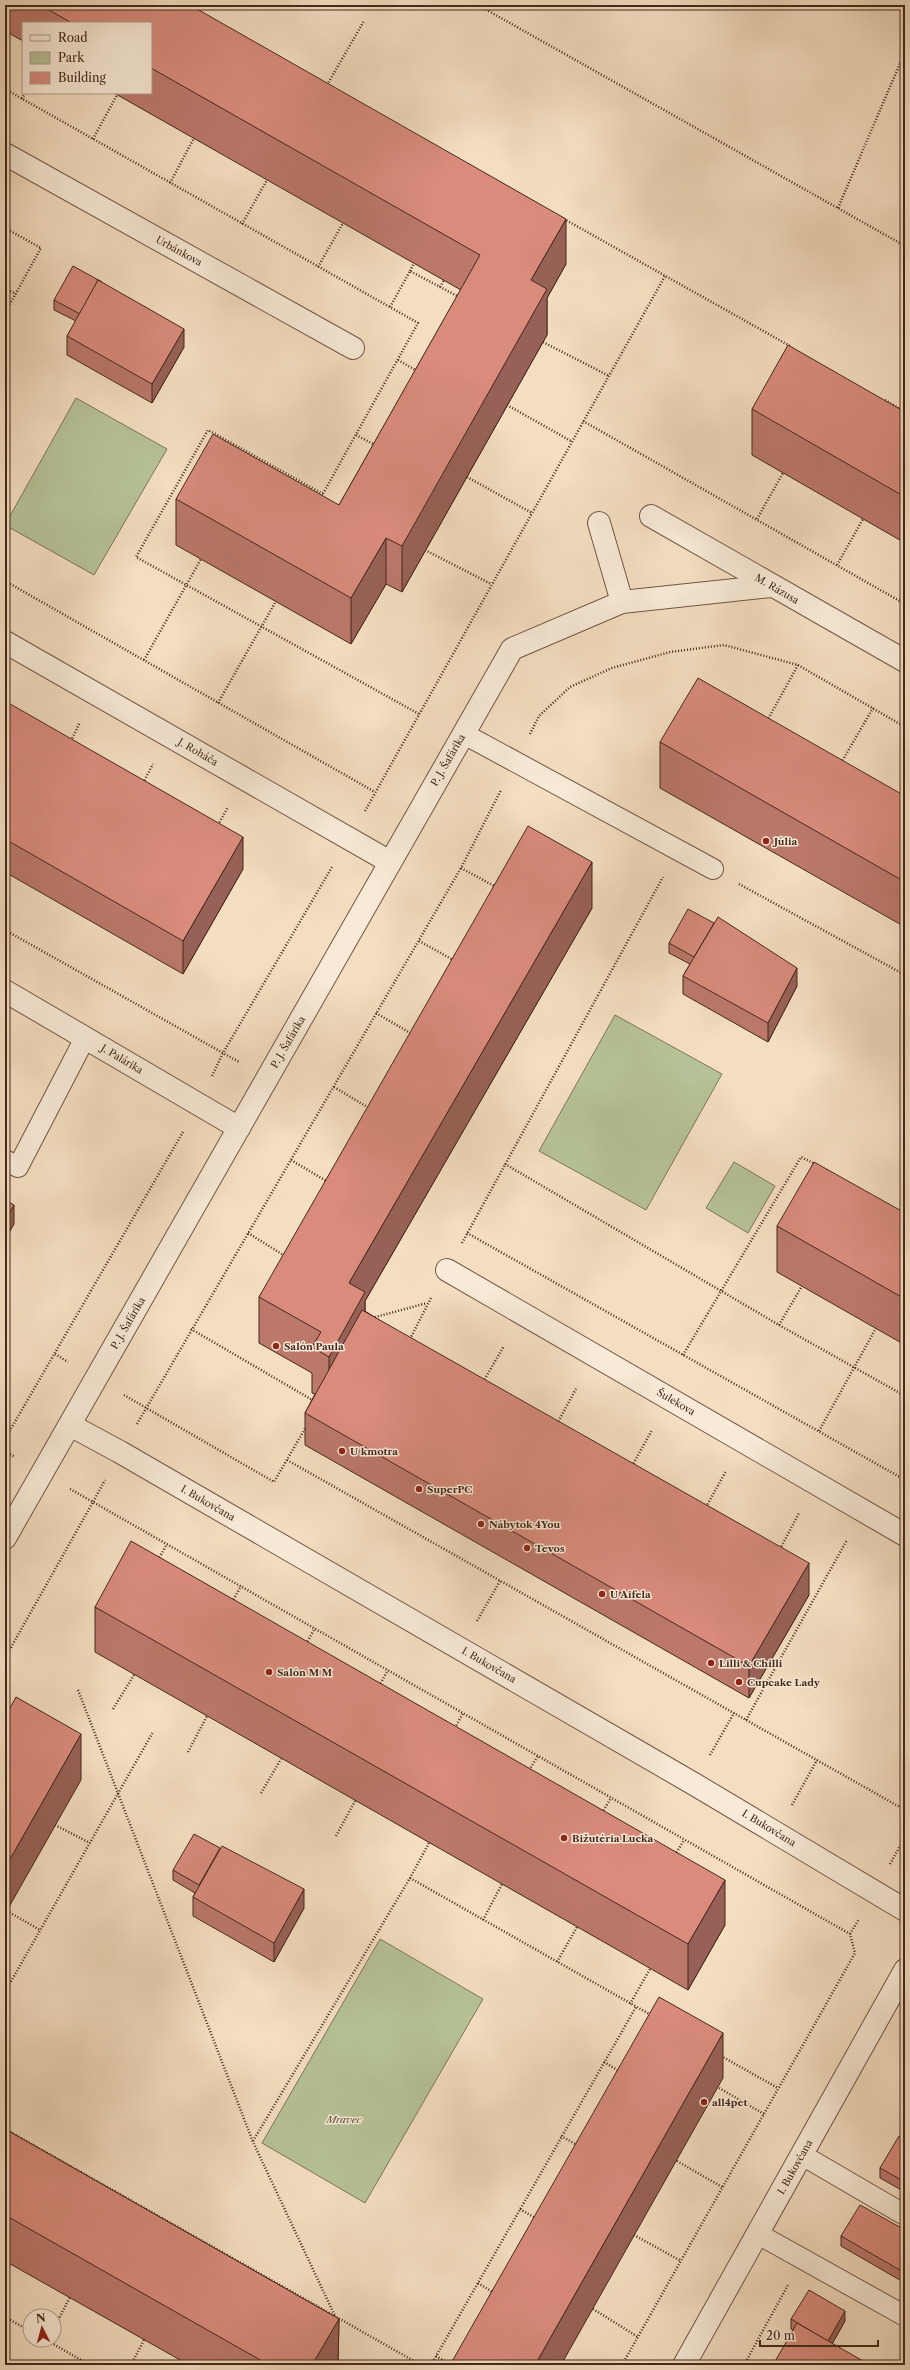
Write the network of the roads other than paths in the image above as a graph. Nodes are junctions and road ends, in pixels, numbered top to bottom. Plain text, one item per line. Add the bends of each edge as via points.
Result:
1 (5, 154) edge
2 (353, 348) dead end
3 (651, 516) dead end
4 (599, 523) dead end
5 (771, 586) junction
6 (622, 602) junction
7 (5, 642) edge
8 (905, 661) edge
9 (464, 734) junction
10 (390, 862) junction
11 (712, 870) road end
12 (5, 991) edge
13 (85, 1038) junction
14 (239, 1128) junction
15 (5, 1160) edge
16 (447, 1270) road end
17 (70, 1424) junction
18 (905, 1535) edge
19 (5, 1538) edge
20 (905, 1910) edge
21 (905, 1970) edge
22 (802, 2155) junction
23 (905, 2215) edge
24 (758, 2234) junction
25 (905, 2316) edge
26 (684, 2365) edge

1 - 2 street, Urbánkova
3 - 5 street, M. Rázusa
4 - 6 street
5 - 6 street, P. J. Šafárika
5 - 8 street, M. Rázusa
6 - 9 street, P. J. Šafárika via 512,649
7 - 10 street, J. Roháča
9 - 10 street, P. J. Šafárika
9 - 11 lane
10 - 14 street, P. J. Šafárika
12 - 13 street, J. Palárika
13 - 14 street, J. Palárika
13 - 15 lane via 18,1167
14 - 17 street, P. J. Šafárika
16 - 18 street, Šulekova
17 - 19 street, P. J. Šafárika
17 - 20 street, I. Bukovčana via 777,1833
21 - 22 street, I. Bukovčana
22 - 23 lane
22 - 24 street, I. Bukovčana
24 - 25 lane
24 - 26 street, I. Bukovčana

